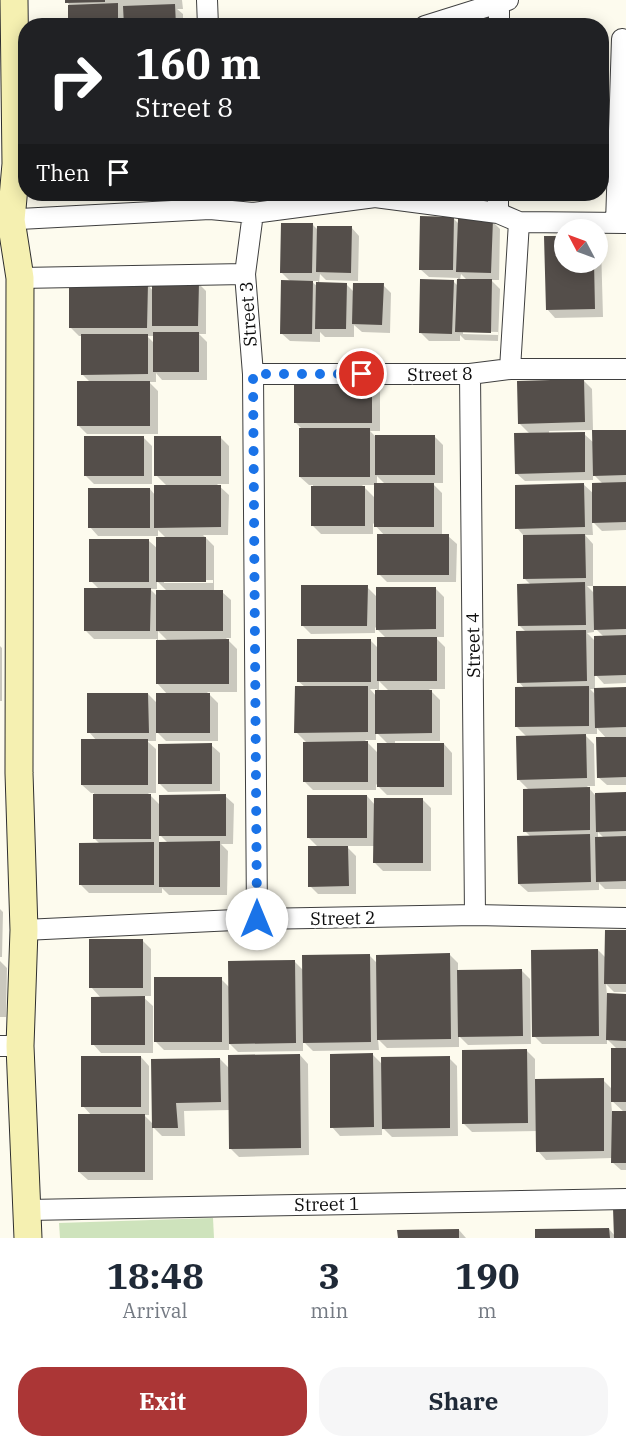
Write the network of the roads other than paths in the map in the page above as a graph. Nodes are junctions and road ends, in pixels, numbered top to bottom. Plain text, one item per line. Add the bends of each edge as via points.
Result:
1 (207, 0) edge
2 (504, 2) edge
3 (9, 12) edge
4 (208, 18) edge
5 (451, 18) edge
6 (501, 18) edge
7 (622, 39) dead end
8 (209, 201) edge
9 (334, 201) edge
10 (467, 201) edge
11 (498, 203) edge
12 (253, 213) junction
13 (5, 220) edge
14 (519, 222) junction
15 (621, 223) edge
16 (245, 274) junction
17 (20, 278) junction
18 (510, 369) junction
19 (626, 369) edge
20 (253, 374) junction
21 (470, 374) junction
22 (9, 772) edge
23 (475, 915) junction
24 (626, 918) edge
25 (257, 919) junction
26 (24, 930) junction
27 (10, 1046) edge
28 (626, 1199) edge
29 (28, 1210) junction
30 (28, 1238) edge

1 - 4 street
2 - 5 street
2 - 6 street
3 - 13 street via 16,164
7 - 15 street
8 - 12 street
8 - 13 street
9 - 12 street
10 - 11 street
11 - 14 street
12 - 16 street, Street 3
13 - 17 street
14 - 15 street
14 - 18 street
16 - 17 street
16 - 20 street, Street 3
17 - 22 street
18 - 19 street, Street 8
18 - 21 street, Street 8
20 - 21 street, Street 8
20 - 25 street, Street 3
21 - 23 street, Street 4
22 - 26 street
23 - 24 street, Street 2
23 - 25 street, Street 2
25 - 26 street, Street 2
26 - 27 street
27 - 29 street
28 - 29 street, Street 1
29 - 30 street

